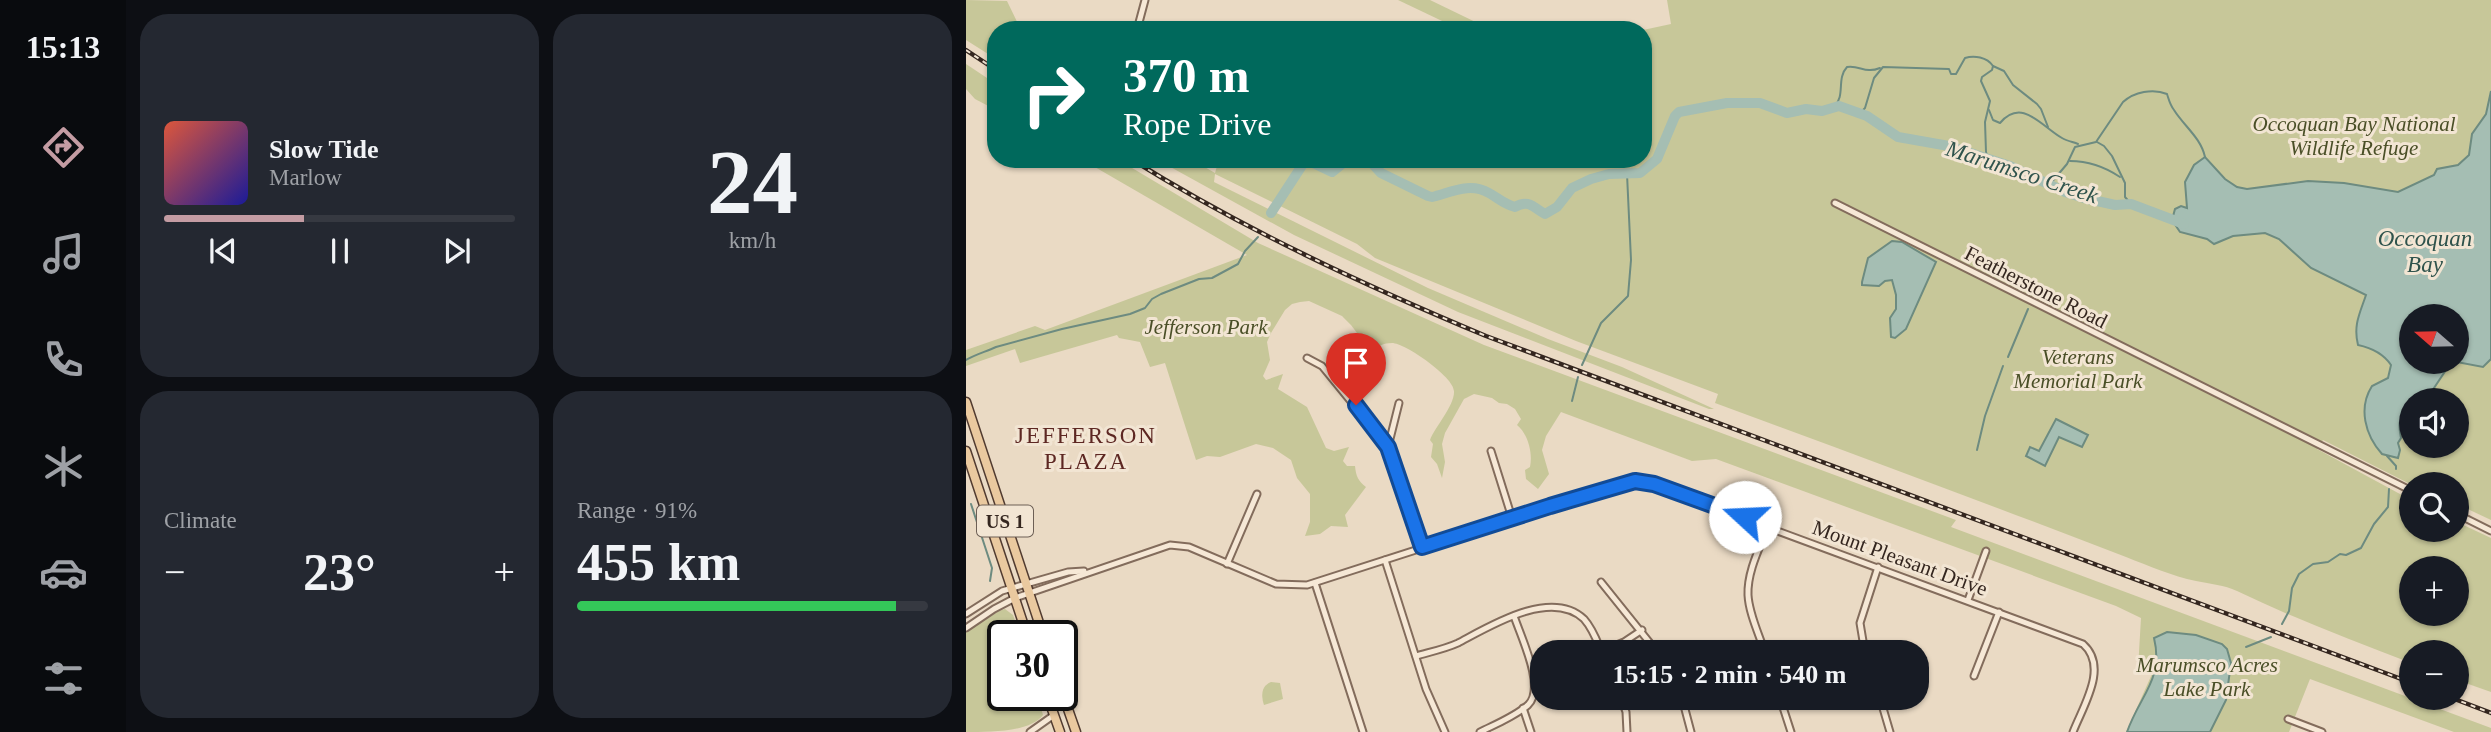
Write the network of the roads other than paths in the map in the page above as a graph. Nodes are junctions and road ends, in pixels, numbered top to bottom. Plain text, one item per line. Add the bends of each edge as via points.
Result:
1 (1145, 0) edge
2 (1139, 21) edge
3 (1835, 203) dead end
4 (1307, 358) dead end
5 (966, 402) edge
6 (1399, 403) dead end
7 (1388, 447) junction
8 (966, 451) edge
9 (1491, 451) dead end
10 (2399, 485) edge
11 (1257, 494) dead end
12 (1512, 518) junction
13 (2469, 520) edge
14 (1768, 526) junction
15 (2491, 531) edge
16 (1422, 547) junction
17 (1986, 551) dead end
18 (1385, 560) junction
19 (1227, 564) junction
20 (1878, 567) junction
21 (1601, 582) dead end
22 (1315, 583) junction
23 (1012, 588) junction
24 (1027, 589) junction
25 (1015, 598) junction
26 (1968, 600) junction
27 (1999, 612) junction
28 (966, 614) edge
29 (1514, 616) junction
30 (1022, 620) edge
31 (1038, 620) edge
32 (966, 628) edge
33 (1642, 630) junction
34 (1596, 640) edge
35 (1627, 640) edge
36 (1649, 640) edge
37 (1761, 640) edge
38 (1863, 640) edge
39 (1416, 656) junction
40 (1974, 676) dead end
41 (1523, 708) junction
42 (1625, 710) edge
43 (1685, 710) edge
44 (1784, 710) edge
45 (1884, 710) edge
46 (1053, 711) edge
47 (1069, 711) edge
48 (1054, 715) junction
49 (2288, 719) dead end
50 (1030, 732) edge
51 (1060, 732) edge
52 (1076, 732) edge
53 (1363, 732) edge
54 (1446, 732) edge
55 (1480, 732) edge
56 (1531, 732) edge
57 (1627, 732) edge
58 (1691, 732) edge
59 (1791, 732) edge
60 (1891, 732) edge
61 (2073, 732) edge
62 (2322, 732) edge

1 - 2 street
3 - 10 street, Featherstone Road
4 - 7 street via 1322,366
5 - 24 main road, US 1
6 - 7 street
7 - 16 street
8 - 23 main road, US 1
9 - 12 street
11 - 19 street
12 - 14 street, Mount Pleasant Drive via 1635,481
12 - 16 street, Mount Pleasant Drive
13 - 15 street
14 - 20 street, Mount Pleasant Drive
14 - 37 street via 1748,594
16 - 18 street, Mount Pleasant Drive
17 - 26 street
18 - 22 street, Mount Pleasant Drive
18 - 39 street
19 - 22 street, Mount Pleasant Drive via 1276,584
19 - 24 street, Mount Pleasant Drive via 1189,547 1170,545 1090,571 1068,572
20 - 26 street, Mount Pleasant Drive
20 - 38 street via 1860,624
21 - 33 street
22 - 53 street
23 - 24 street, Mount Pleasant Drive
23 - 25 main road, US 1
23 - 28 street, Mount Pleasant Drive
24 - 25 street, Mount Pleasant Drive
24 - 31 main road, US 1
25 - 30 main road, US 1
25 - 32 street, Mount Pleasant Drive
26 - 27 street, Mount Pleasant Drive
27 - 40 street
27 - 61 street, Mount Pleasant Drive via 2080,643 2093,657 2095,673
29 - 34 street via 1545,607 1569,610 1589,626
29 - 39 street via 1448,647
29 - 41 street via 1536,684 1532,700
33 - 35 street
33 - 36 street
39 - 54 street
41 - 55 street
41 - 56 street
42 - 57 street
43 - 58 street
44 - 59 street
45 - 60 street
46 - 48 main road
47 - 52 main road
48 - 50 street
48 - 51 main road
49 - 62 street

